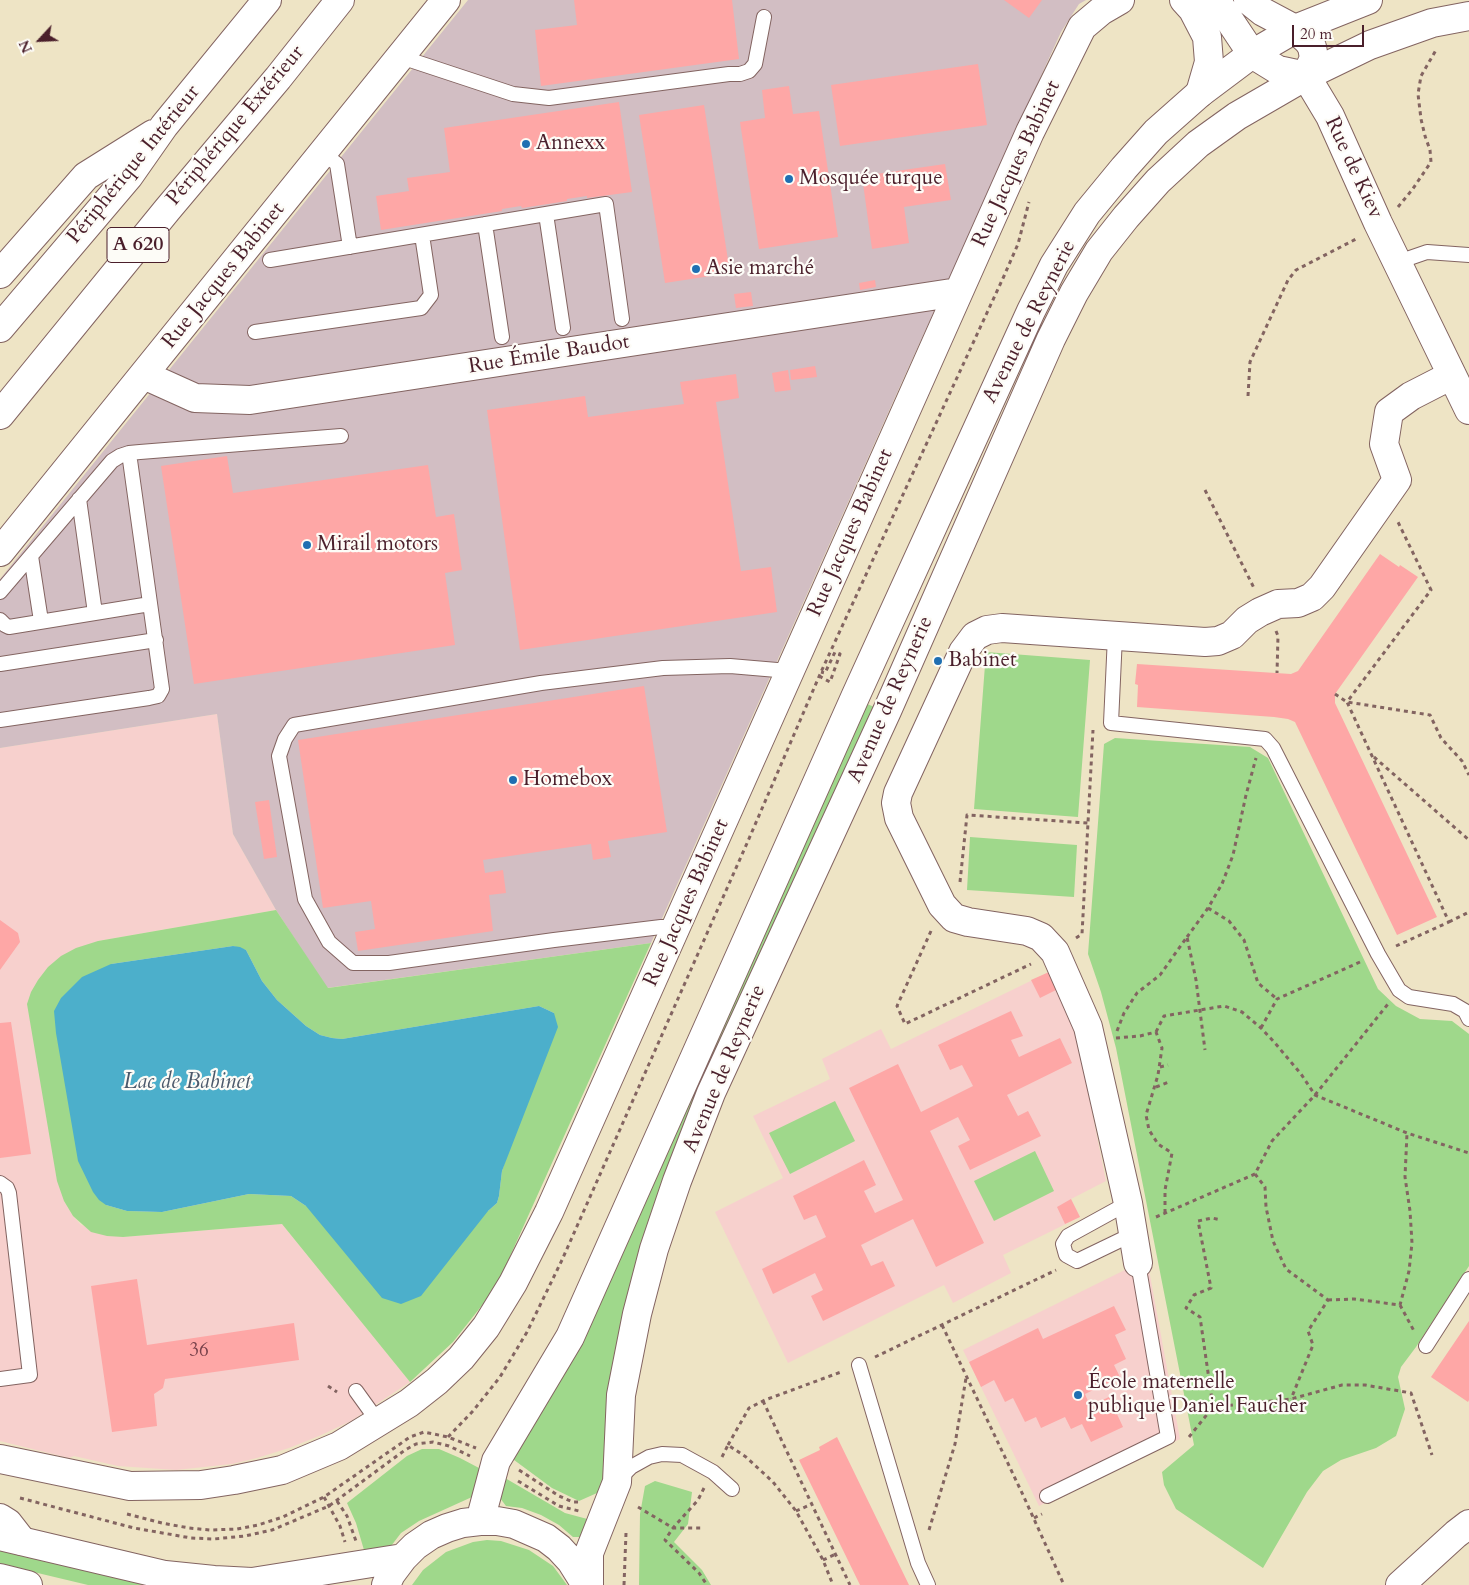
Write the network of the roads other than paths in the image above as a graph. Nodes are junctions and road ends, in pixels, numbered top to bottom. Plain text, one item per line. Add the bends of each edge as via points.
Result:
1 (267, 0) edge
2 (340, 0) edge
3 (446, 0) edge
4 (1120, 0) edge
5 (1184, 0) edge
6 (1216, 0) edge
7 (1248, 0) edge
8 (1368, 0) edge
9 (1469, 16) edge
10 (764, 17) dead end
11 (1295, 29) junction
12 (1252, 54) junction
13 (401, 56) junction
14 (1306, 76) junction
15 (1200, 93) junction
16 (164, 126) junction
17 (323, 153) junction
18 (546, 214) junction
19 (485, 224) junction
20 (422, 235) junction
21 (350, 247) junction
22 (1469, 255) edge
23 (270, 260) dead end
24 (1398, 262) junction
25 (0, 274) edge
26 (958, 292) junction
27 (622, 319) dead end
28 (0, 328) edge
29 (563, 328) dead end
30 (255, 332) dead end
31 (502, 337) dead end
32 (144, 375) junction
33 (1452, 375) junction
34 (1469, 410) edge
35 (0, 415) edge
36 (341, 436) dead end
37 (129, 453) junction
38 (79, 499) junction
39 (0, 552) edge
40 (31, 556) junction
41 (0, 592) edge
42 (150, 604) junction
43 (95, 613) junction
44 (0, 620) edge
45 (41, 621) junction
46 (1115, 636) junction
47 (156, 640) junction
48 (0, 664) edge
49 (788, 675) junction
50 (0, 720) edge
51 (676, 927) junction
52 (1469, 1020) edge
53 (0, 1184) edge
54 (1131, 1222) junction
55 (1138, 1263) joint
56 (1469, 1279) edge
57 (1426, 1346) road end
58 (859, 1365) road end
59 (0, 1379) edge
60 (356, 1391) dead end
61 (379, 1423) junction
62 (0, 1459) edge
63 (732, 1489) dead end
64 (1047, 1496) dead end
65 (610, 1500) junction
66 (0, 1518) edge
67 (480, 1521) junction
68 (1469, 1524) edge
69 (11, 1538) edge
70 (403, 1558) junction
71 (0, 1578) edge
72 (28, 1585) edge
73 (386, 1585) edge
74 (588, 1585) edge
75 (928, 1585) edge
76 (1400, 1585) edge

1 - 16 main road, Périphérique Intérieur / A 620
2 - 35 main road, Périphérique Extérieur / A 620
3 - 13 main road, Rue Jacques Babinet
4 - 26 main road, Rue Jacques Babinet via 1082,27 1030,132
5 - 15 main road via 1208,37 1210,62
6 - 12 main road
7 - 11 main road via 1262,12
8 - 11 main road, Avenue de Reynerie
9 - 14 main road, Avenue de Reynerie via 1432,23 1370,45
10 - 13 lane via 755,64 749,71 549,98 513,94
11 - 12 main road, Avenue de Reynerie
11 - 14 main road via 1312,47 1314,58
12 - 14 main road via 1278,70
12 - 15 main road, Avenue de Reynerie
13 - 17 main road, Rue Jacques Babinet
14 - 24 main road, Rue de Kiev via 1330,116
14 - 65 main road, Avenue de Reynerie via 1221,127 1158,181 1098,251 1051,339 887,711 711,1093 677,1181 637,1314 621,1395
15 - 67 main road, Avenue de Reynerie via 1156,132 1087,214 1038,296 570,1337 496,1462
16 - 25 main road via 86,176
16 - 28 main road, Périphérique Intérieur / A 620 via 129,176
17 - 21 lane via 337,164
17 - 32 main road, Rue Jacques Babinet
18 - 19 lane
18 - 27 lane via 606,204
18 - 29 lane
19 - 20 lane
19 - 31 lane
20 - 21 lane
20 - 30 lane via 430,294 421,308
21 - 23 lane
22 - 24 lane via 1427,252
24 - 33 main road, Rue de Kiev
26 - 32 main road, Rue Émile Baudot via 250,400 195,398
26 - 49 main road, Rue Jacques Babinet
32 - 39 main road, Rue Jacques Babinet
33 - 34 main road, Rue de Kiev
33 - 46 main road via 1411,396 1389,412 1384,444 1397,480 1312,597 1265,610 1247,620 1232,636 1218,641
36 - 37 lane
37 - 38 lane via 112,461
37 - 42 lane
38 - 40 lane
38 - 43 lane
40 - 41 lane
40 - 45 lane
42 - 43 lane
42 - 47 lane
43 - 45 lane
44 - 45 lane via 9,627
46 - 52 lane via 1110,722 1265,739 1273,748 1378,954 1400,990 1409,997 1453,1004 1465,1011
46 - 54 main road via 1002,628 975,636 966,647 926,730 896,803 899,818 951,898 954,918 1027,931 1042,937 1055,952 1088,1026
47 - 48 lane
47 - 50 lane via 162,689 158,696
49 - 51 main road, Rue Jacques Babinet
49 - 51 lane via 777,670 730,666 663,668 541,683 294,725 285,739 279,756 305,899 329,942 353,963 389,962
51 - 61 main road, Rue Jacques Babinet via 550,1212 514,1283 486,1327 461,1358 437,1381
53 - 59 lane via 9,1193 30,1375
54 - 54 lane via 1077,1261 1066,1255 1063,1244 1068,1236
54 - 55 main road
55 - 64 lane via 1168,1437
56 - 57 lane
58 - 75 lane via 918,1563
60 - 61 lane
61 - 62 main road, Rue Jacques Babinet via 339,1446 282,1470 201,1485 130,1486
63 - 65 lane via 713,1472 682,1455 662,1454 631,1467
65 - 74 main road, Avenue de Reynerie via 590,1553
66 - 69 main road via 8,1523
67 - 70 main road via 463,1523 431,1535
67 - 74 main road via 514,1524 546,1538 572,1561
68 - 76 main road
69 - 70 main road via 165,1574 252,1582
70 - 73 main road
71 - 72 main road

